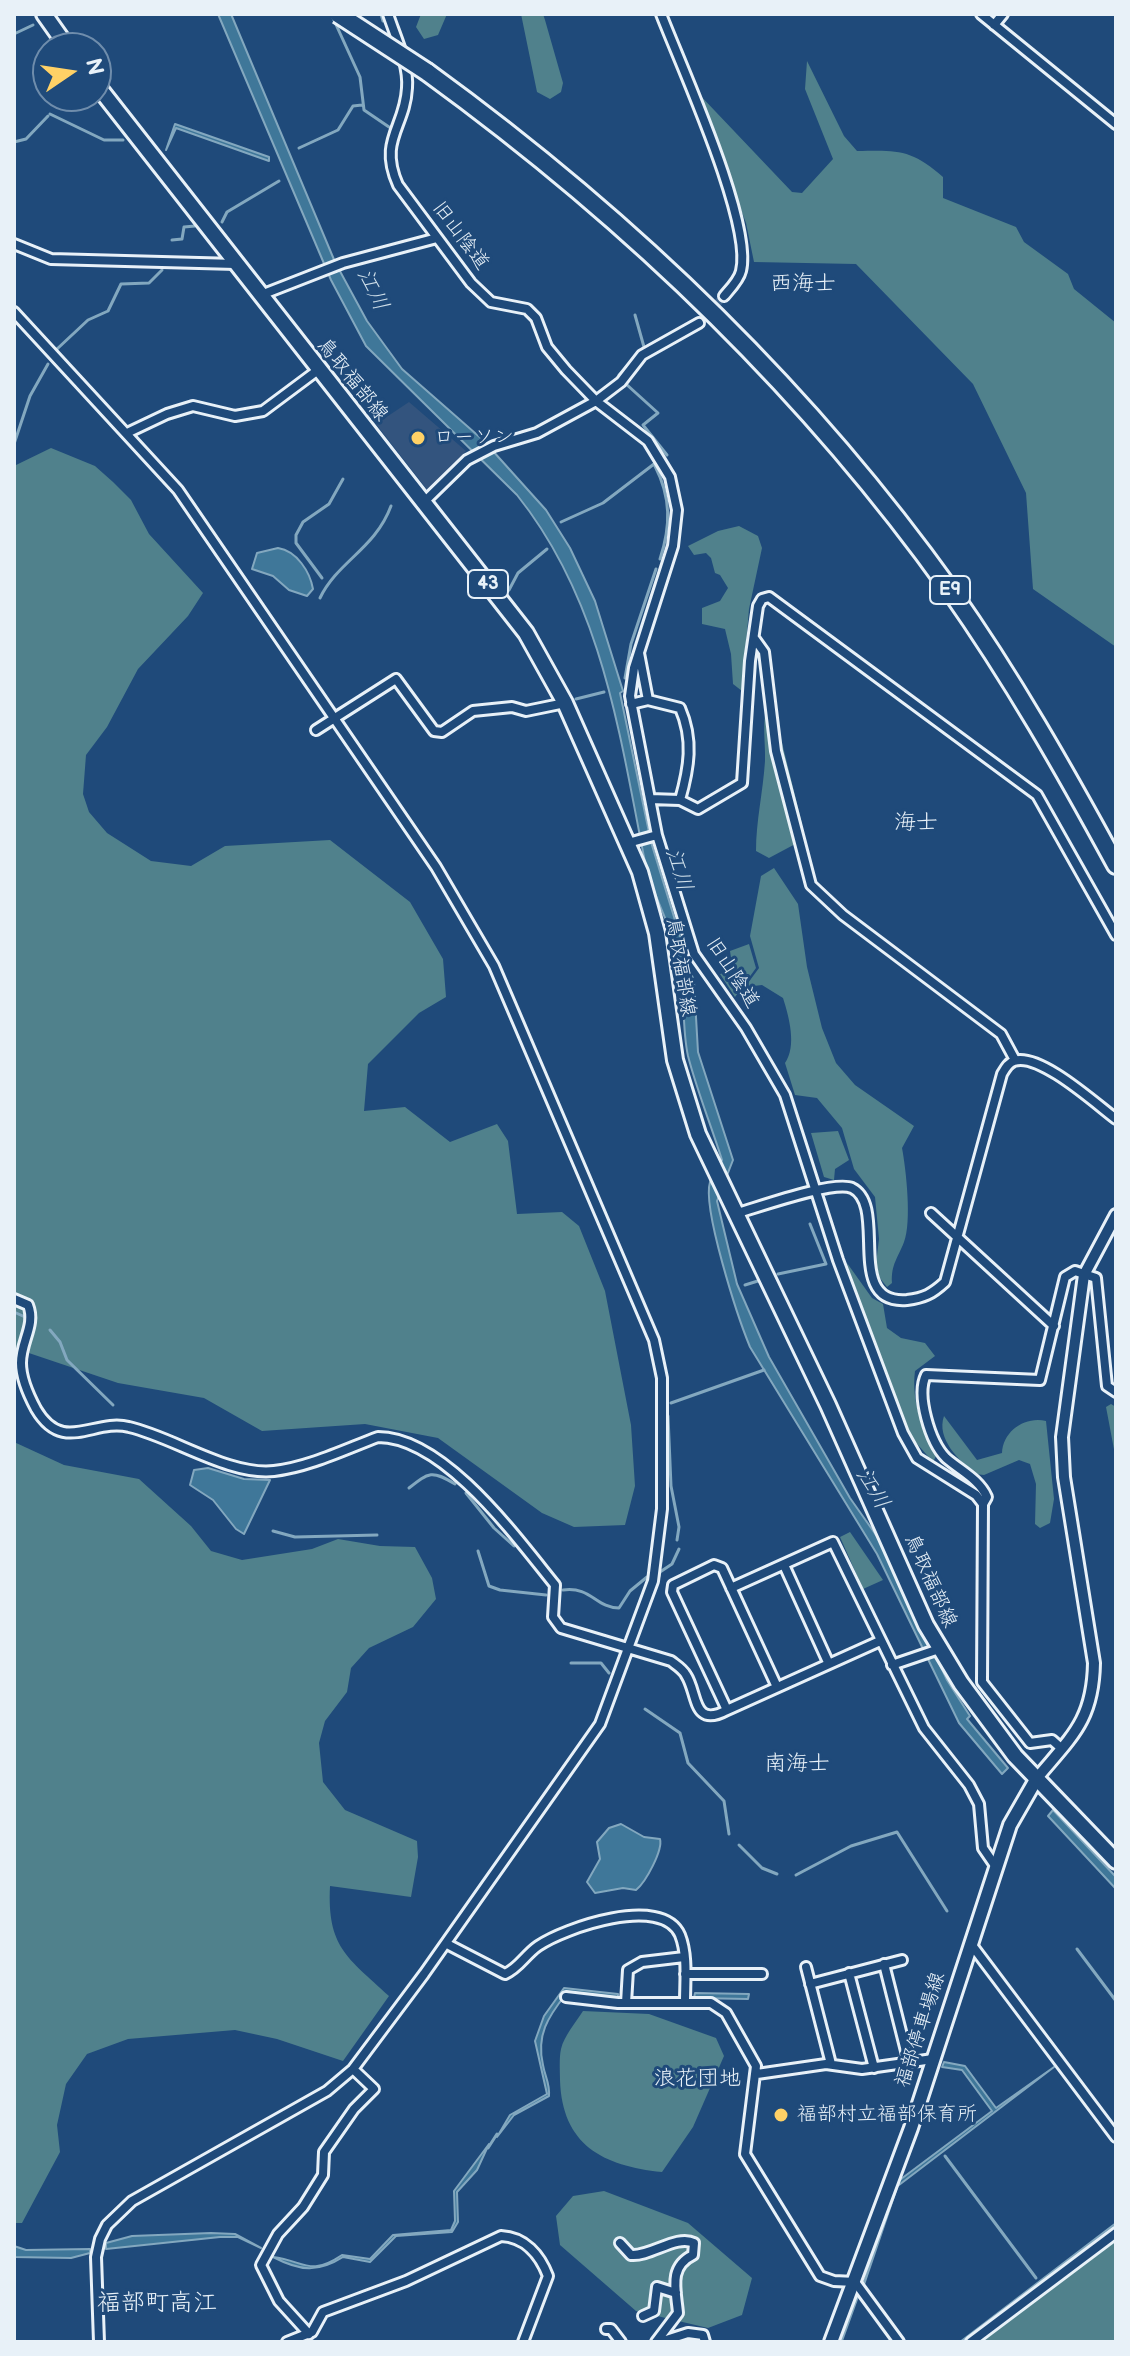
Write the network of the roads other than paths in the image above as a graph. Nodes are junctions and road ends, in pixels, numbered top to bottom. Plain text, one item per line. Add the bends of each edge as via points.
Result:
1 (44, 14) edge
2 (338, 14) edge
3 (349, 14) edge
4 (388, 14) edge
5 (661, 14) edge
6 (981, 14) edge
7 (1003, 14) edge
8 (994, 25) junction
9 (57, 32) edge
10 (428, 70) junction
11 (112, 105) edge
12 (1116, 124) edge
13 (437, 238) junction
14 (14, 244) edge
15 (236, 264) junction
16 (261, 295) junction
17 (724, 296) tunnel mouth
18 (14, 312) edge
19 (699, 323) tunnel mouth
20 (318, 370) junction
21 (596, 401) junction
22 (127, 433) junction
23 (424, 502) junction
24 (754, 638) junction
25 (639, 652) junction
26 (648, 700) junction
27 (565, 703) junction
28 (631, 704) junction
29 (333, 718) junction
30 (316, 730) dead end
31 (650, 799) junction
32 (680, 800) junction
33 (655, 836) junction
34 (632, 842) junction
35 (1116, 849) edge
36 (1116, 865) edge
37 (1116, 935) edge
38 (1015, 1060) junction
39 (1116, 1119) edge
40 (817, 1191) junction
41 (738, 1213) junction
42 (931, 1213) dead end
43 (1116, 1215) edge
44 (960, 1236) junction
45 (1084, 1275) junction
46 (14, 1299) edge
47 (1054, 1326) junction
48 (1116, 1392) edge
49 (983, 1504) junction
50 (784, 1565) junction
51 (731, 1588) junction
52 (880, 1641) junction
53 (628, 1649) junction
54 (939, 1649) junction
55 (828, 1662) junction
56 (892, 1665) junction
57 (777, 1687) junction
58 (727, 1710) junction
59 (1061, 1748) junction
60 (1037, 1778) junction
61 (1116, 1861) edge
62 (996, 1867) junction
63 (971, 1943) junction
64 (447, 1944) junction
65 (684, 1957) junction
66 (902, 1960) dead end
67 (884, 1964) junction
68 (806, 1967) dead end
69 (849, 1973) junction
70 (685, 1974) junction
71 (762, 1974) dead end
72 (810, 1984) junction
73 (566, 1997) dead end
74 (626, 2003) junction
75 (685, 2003) junction
76 (933, 2059) junction
77 (909, 2063) junction
78 (831, 2064) junction
79 (874, 2068) junction
80 (353, 2069) junction
81 (757, 2074) junction
82 (1116, 2137) edge
83 (1116, 2233) edge
84 (620, 2243) dead end
85 (855, 2282) junction
86 (676, 2293) junction
87 (643, 2316) dead end
88 (606, 2329) dead end
89 (309, 2334) junction
90 (99, 2342) edge
91 (287, 2342) edge
92 (523, 2342) edge
93 (621, 2342) edge
94 (658, 2342) edge
95 (705, 2342) edge
96 (831, 2342) edge
97 (899, 2342) edge
98 (971, 2342) edge

1 - 9 main road
2 - 10 highway, E9, bridge
3 - 10 highway, E9, bridge
4 - 13 street, 旧山陰道 via 408,89 389,145 390,168
5 - 17 street via 743,242 741,273
6 - 8 street
7 - 8 street
8 - 12 street
10 - 35 highway, E9 via 546,154 649,241 830,426 964,599 1046,726
10 - 36 highway, E9 via 645,245 817,422 950,591 1047,743
11 - 15 main road, 鳥取福部線 / 43
13 - 16 street via 343,263
13 - 21 street, 旧山陰道 via 491,302 527,309 536,318 547,347
14 - 15 street via 51,259
15 - 16 main road, 鳥取福部線 / 43
16 - 20 main road, 鳥取福部線 / 43
18 - 22 street
19 - 21 street via 642,355 621,382
20 - 22 street via 263,411 235,416 193,406
20 - 23 main road, 鳥取福部線 / 43
21 - 23 street via 537,433 467,460
21 - 25 street, 旧山陰道 via 648,441 662,459 675,493 673,546
22 - 29 street via 178,490
23 - 27 main road, 鳥取福部線 / 43 via 526,633
24 - 32 street via 744,779 698,809
24 - 37 street via 759,601 773,598 1037,795
24 - 38 street via 764,652 776,751 811,885 1001,1034
25 - 26 street
25 - 28 street, 旧山陰道
26 - 28 street
26 - 32 street via 676,705 690,728 688,772
27 - 29 street via 526,711 473,711 442,732 434,731 396,679
27 - 34 main road, 鳥取福部線 / 43
28 - 31 street, 旧山陰道
29 - 30 street
29 - 53 street via 436,867 489,956 654,1340 662,1378 662,1509 653,1581
31 - 32 street
31 - 33 street, 旧山陰道
33 - 34 street
33 - 40 street, 旧山陰道 via 694,954 785,1095
34 - 41 main road, 鳥取福部線 / 43 via 657,933 675,1060 698,1134
38 - 39 street via 1048,1068
38 - 44 street via 1002,1074
40 - 41 street
40 - 44 street via 844,1186 864,1198 872,1272 881,1292 895,1301 929,1296 945,1282
40 - 49 street, 旧山陰道 via 903,1433 917,1458
41 - 54 main road, 鳥取福部線 / 43
42 - 44 street
43 - 45 street
44 - 47 street
45 - 47 street via 1075,1271 1065,1277
45 - 48 street via 1096,1278 1107,1386
45 - 59 street via 1062,1437 1094,1693
46 - 53 street via 28,1305 33,1318 21,1363 37,1411 49,1425 66,1434 125,1425 224,1462 273,1471 378,1437 396,1437 435,1456 499,1519 555,1585 553,1617 561,1628
47 - 49 street via 1040,1380 933,1373 921,1384 934,1440 944,1456 978,1483 987,1497
49 - 59 street via 982,1682 1030,1743 1052,1740
50 - 51 street
50 - 52 street via 833,1542
50 - 55 street
51 - 57 street
51 - 58 street via 722,1568 714,1565 673,1585 672,1592
52 - 55 street
52 - 56 street
53 - 58 street via 671,1661 685,1673 703,1713
53 - 64 street via 600,1724
54 - 56 street
54 - 60 main road, 鳥取福部線 / 43 via 986,1720
55 - 57 street
56 - 62 street via 924,1728 978,1801 983,1848
57 - 58 street
59 - 60 street
60 - 61 main road, 鳥取福部線 / 43
60 - 62 main road, 福部停車場線 via 1019,1803
62 - 63 main road, 福部停車場線
63 - 76 main road, 福部停車場線
63 - 82 street
64 - 65 street via 505,1974 539,1945 605,1920 643,1913 664,1918 679,1932
64 - 80 street
65 - 70 street
65 - 74 street via 642,1962 628,1970
66 - 67 street
67 - 69 street
67 - 77 street
68 - 72 street
69 - 72 street
69 - 79 street
70 - 71 street
70 - 75 street
72 - 78 street
73 - 74 street
74 - 75 street
75 - 81 street via 711,2003 726,2013
76 - 77 street
76 - 85 main road, 福部停車場線
77 - 79 street
78 - 79 street
78 - 81 street
80 - 89 street via 374,2089 324,2152 323,2175 261,2265 279,2301
80 - 90 street via 327,2091 132,2201 107,2225 96,2257
81 - 85 street via 745,2154 820,2276
83 - 98 street
84 - 86 street via 639,2256 683,2240 694,2243 693,2255 676,2271
85 - 96 main road, 福部停車場線
85 - 97 street
86 - 87 street via 657,2287 654,2311
86 - 94 street via 678,2313
88 - 93 street
89 - 91 street
89 - 92 street via 323,2312 507,2236 541,2257 548,2276
94 - 95 street via 688,2333 703,2335

